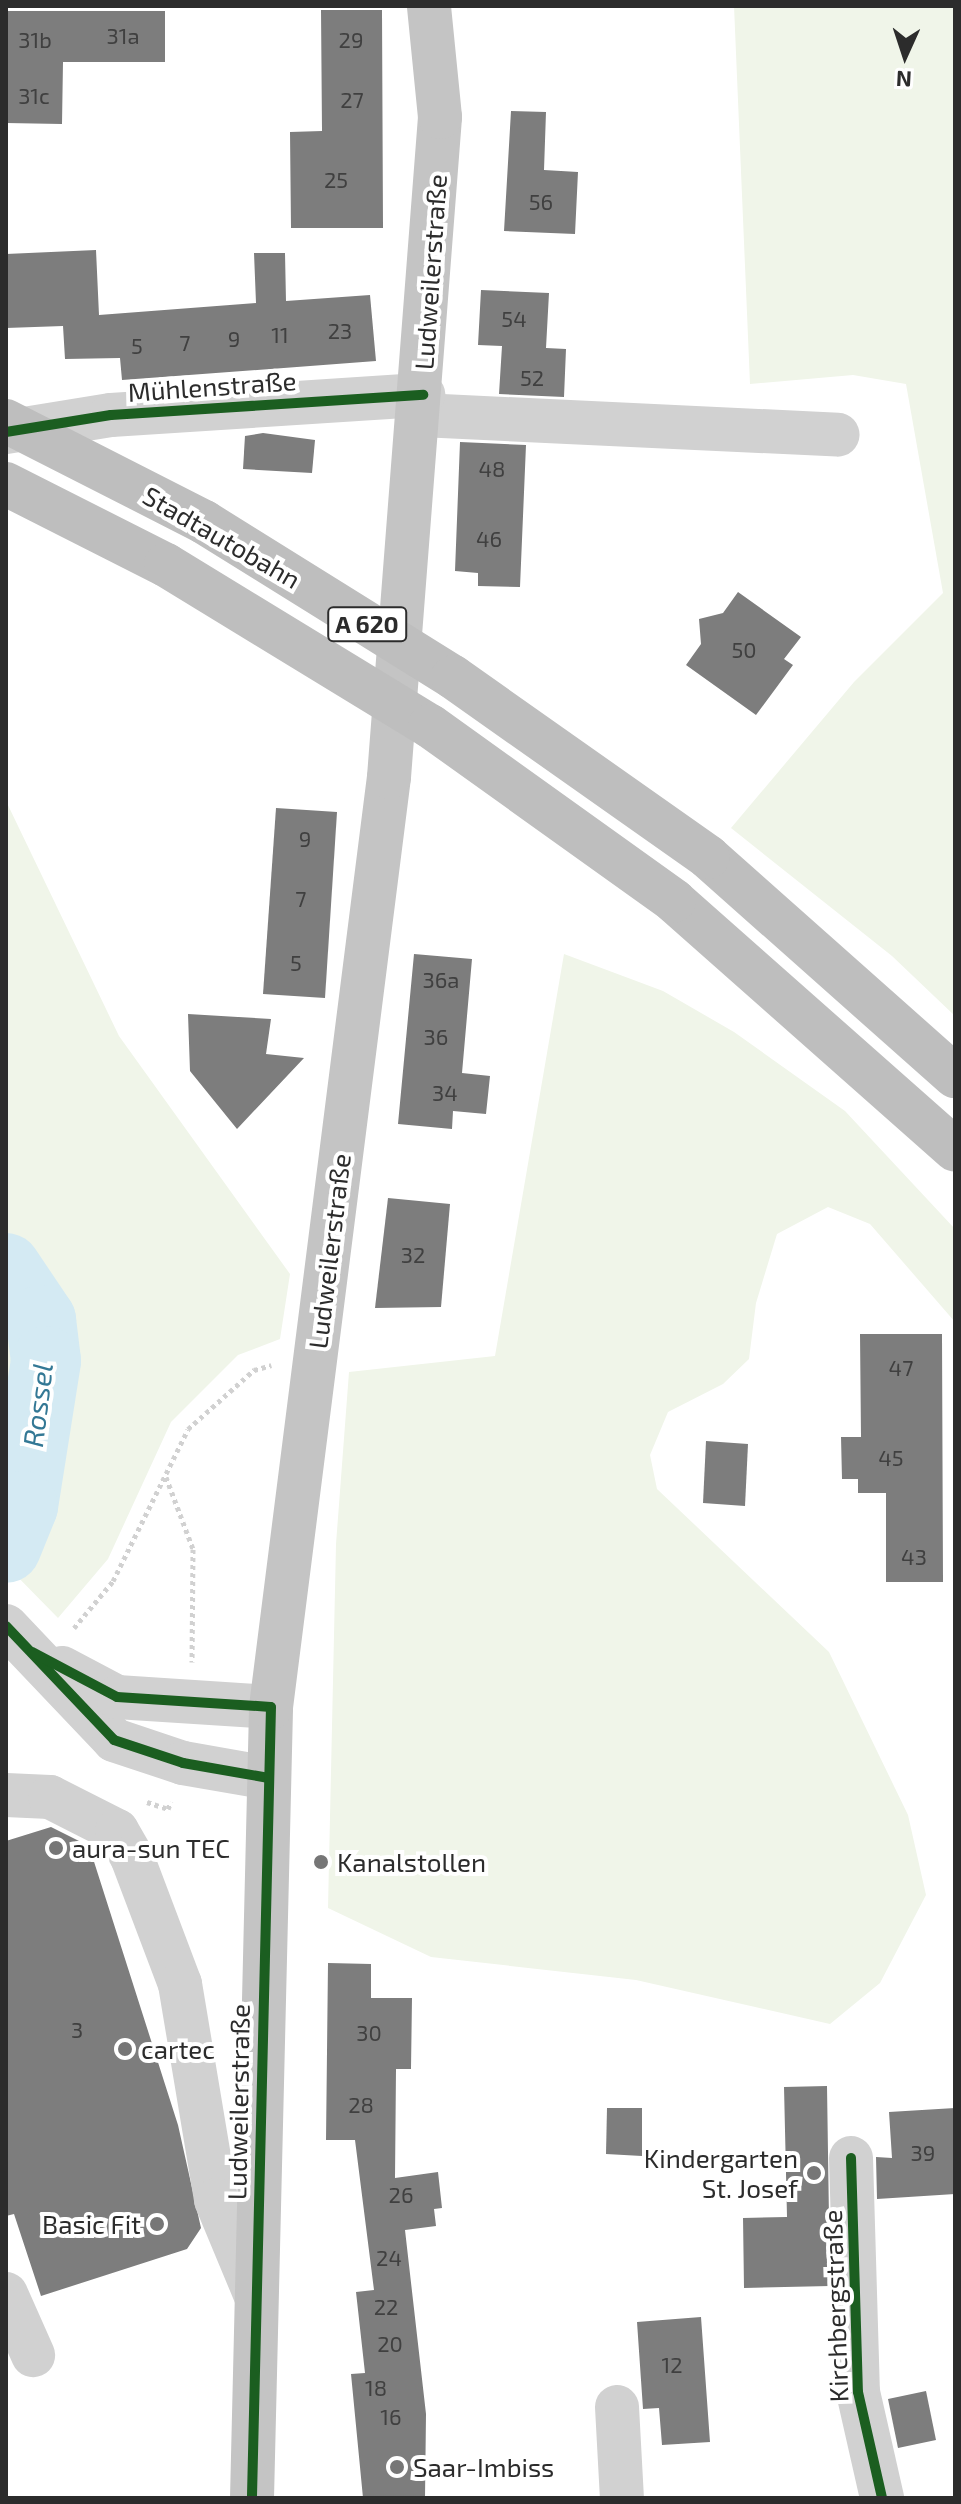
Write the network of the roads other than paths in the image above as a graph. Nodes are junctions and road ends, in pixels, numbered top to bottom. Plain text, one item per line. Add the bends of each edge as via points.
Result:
1 (429, 6) edge
2 (422, 405) junction
3 (6, 421) edge
4 (6, 432) edge
5 (838, 435) dead end
6 (6, 484) edge
7 (955, 1076) edge
8 (955, 1150) edge
9 (28, 1646) edge
10 (271, 1707) junction
11 (269, 1778) junction
12 (6, 1795) edge
13 (851, 2158) dead end
14 (6, 2294) edge
15 (256, 2296) junction
16 (33, 2355) dead end
17 (617, 2407) dead end
18 (252, 2498) edge
19 (622, 2498) edge
20 (882, 2498) edge

1 - 2 main road, Ludweilerstraße via 440,117
2 - 4 street, Mühlenstraße via 111,415
2 - 5 street, Mühlenstraße
2 - 10 main road, Ludweilerstraße via 389,777
3 - 7 highway, Stadtautobahn / A 620, bridge via 218,531 453,677 708,857
6 - 8 highway, A 620, bridge via 166,565 430,726 674,901
9 - 10 street via 117,1697
9 - 11 street via 114,1740 183,1763
10 - 11 main road, Ludweilerstraße
11 - 15 main road, Ludweilerstraße
12 - 15 street via 50,1797 117,1831 132,1857 180,1984 216,2200
13 - 20 street, Kirchbergstraße via 858,2392
14 - 16 street
15 - 18 main road, Ludweilerstraße
17 - 19 street

